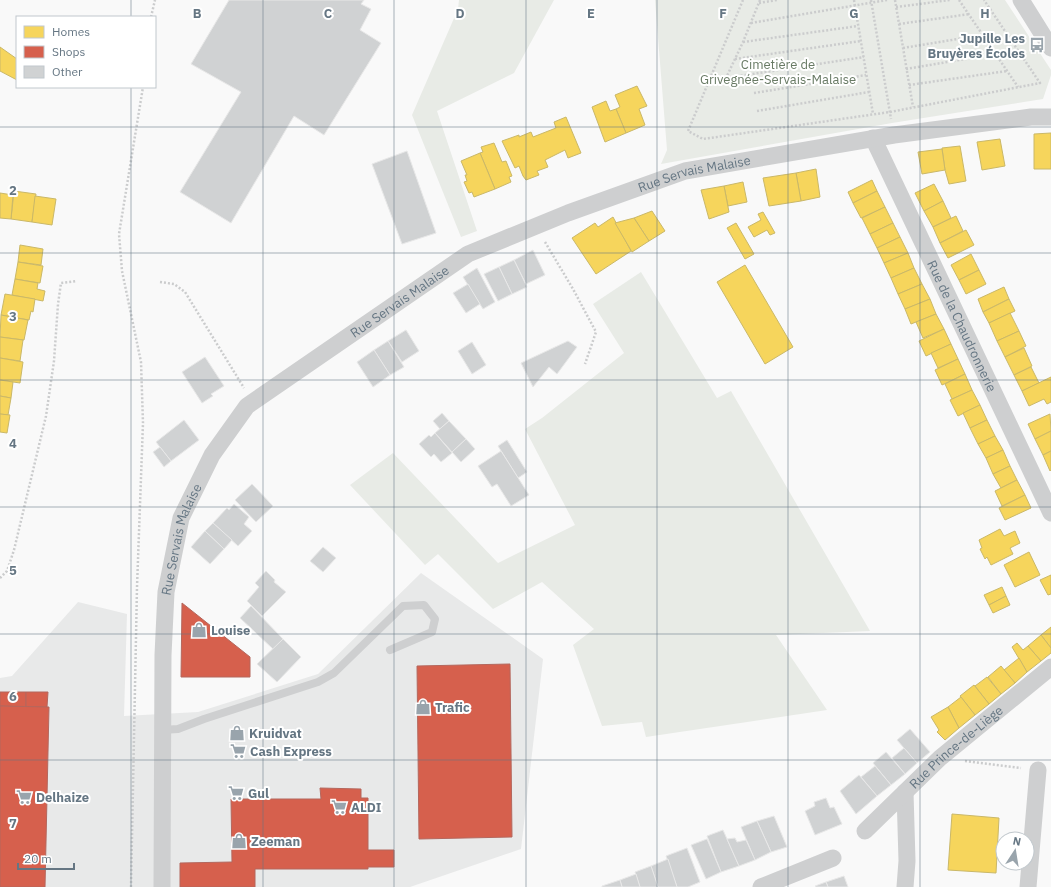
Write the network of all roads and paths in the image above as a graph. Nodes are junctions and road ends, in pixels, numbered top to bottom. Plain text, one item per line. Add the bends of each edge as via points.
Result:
1 (155, 0) edge
2 (743, 0) edge
3 (777, 0) edge
4 (854, 0) edge
5 (887, 0) edge
6 (895, 0) edge
7 (950, 0) edge
8 (959, 0) edge
9 (984, 0) edge
10 (1021, 0) edge
11 (759, 1) edge
12 (872, 1) edge
13 (855, 5) junction
14 (896, 7) junction
15 (970, 14) junction
16 (151, 16) edge
17 (751, 23) junction
18 (899, 24) junction
19 (858, 26) junction
20 (982, 35) junction
21 (861, 41) junction
22 (743, 42) junction
23 (903, 48) junction
24 (1051, 48) edge
25 (995, 54) junction
26 (864, 56) junction
27 (735, 60) junction
28 (906, 68) junction
29 (1007, 71) junction
30 (866, 75) junction
31 (909, 85) junction
32 (1018, 87) junction
33 (142, 88) edge
34 (869, 92) junction
35 (754, 93) dead end
36 (913, 107) junction
37 (757, 111) dead end
38 (890, 112) junction
39 (873, 114) junction
40 (1051, 117) edge
41 (894, 135) junction
42 (873, 138) junction
43 (535, 226) junction
44 (77, 281) dead end
45 (160, 282) dead end
46 (585, 364) dead end
47 (246, 390) dead end
48 (1051, 513) edge
49 (0, 578) edge
50 (390, 650) dead end
51 (1051, 667) edge
52 (162, 730) junction
53 (940, 758) junction
54 (1038, 770) joint
55 (905, 792) junction
56 (865, 831) dead end
57 (833, 858) dead end
58 (131, 887) edge
59 (162, 887) edge
60 (761, 887) edge
61 (905, 887) edge
62 (1028, 887) edge

1 - 16 path
2 - 39 path via 688,131 703,139
3 - 11 path
4 - 13 path
5 - 12 path
6 - 14 path
7 - 14 path
8 - 15 path
9 - 32 path via 1040,83
10 - 24 street
11 - 17 path
12 - 13 path
12 - 38 path
13 - 17 path
13 - 19 path
14 - 18 path
15 - 18 path
15 - 20 path
17 - 22 path
18 - 23 path
19 - 21 path
19 - 22 path
20 - 23 path
20 - 25 path
21 - 26 path
21 - 27 path
22 - 27 path
23 - 28 path
25 - 28 path
25 - 29 path
26 - 27 path via 726,78
26 - 30 path
28 - 31 path
29 - 31 path
29 - 32 path
30 - 34 path
30 - 35 path
31 - 36 path
32 - 36 path
33 - 58 path via 119,234 122,271 140,362 143,423
34 - 37 path
34 - 39 path
36 - 38 path
38 - 39 path
38 - 41 path
40 - 41 street, Rue Servais Malaise via 1031,117
41 - 42 street, Rue Servais Malaise
42 - 43 street, Rue Servais Malaise via 685,171
42 - 48 street, Rue de la Chaudronnerie
43 - 46 path via 596,332
43 - 52 street, Rue Servais Malaise via 468,254 248,406 212,455 181,518 166,592
44 - 49 path via 62,284 46,416 14,550 7,571
45 - 47 path via 174,284 185,292
50 - 52 lane via 432,632 435,619 424,605 403,606 334,673 318,682 178,729
51 - 53 street, Rue Prince-de-Liège
52 - 59 street, Rue Servais Malaise
53 - 54 path
53 - 55 street, Rue Prince-de-Liège
54 - 62 street
55 - 56 street, Rue Prince-de-Liège
55 - 61 street
57 - 60 street

